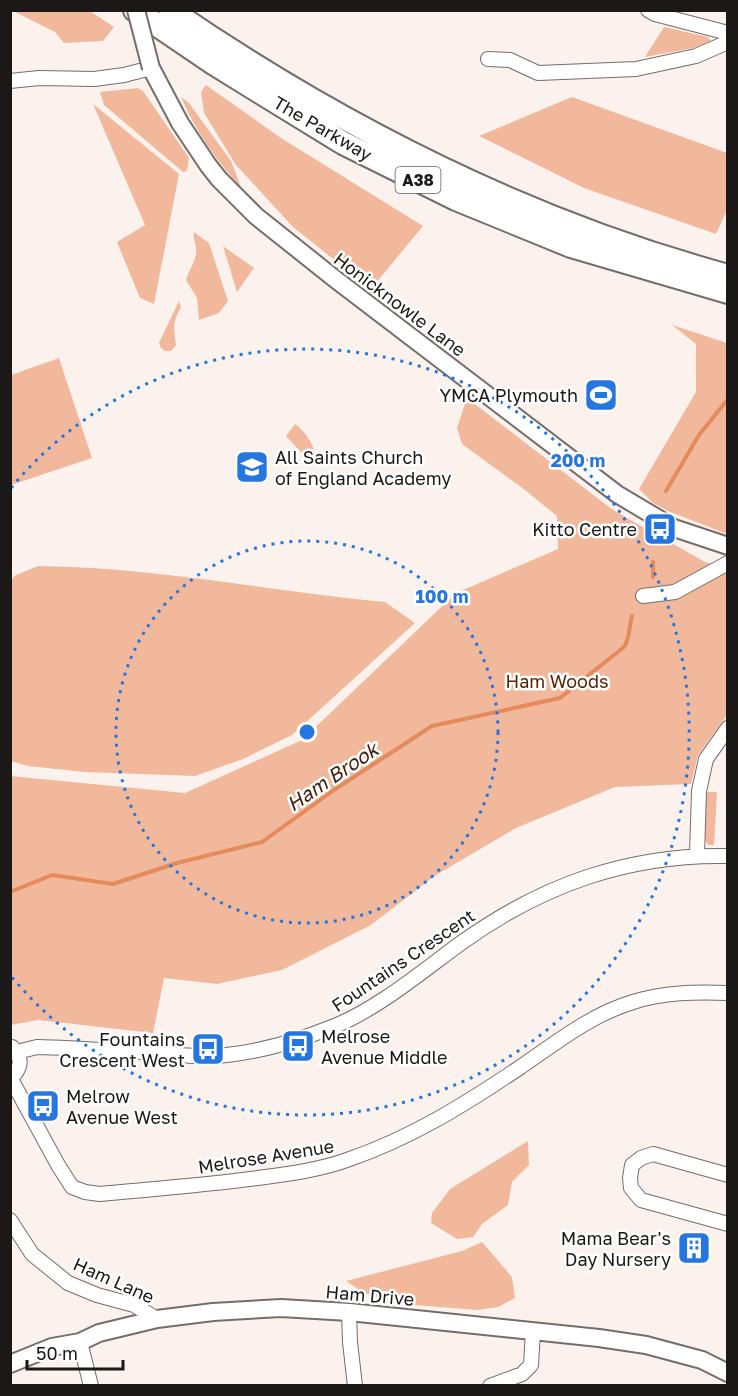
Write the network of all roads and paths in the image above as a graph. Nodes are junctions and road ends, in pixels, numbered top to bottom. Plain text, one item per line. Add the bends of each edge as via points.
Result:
1 (135, 10) edge
2 (170, 10) edge
3 (648, 10) edge
4 (728, 33) edge
5 (728, 42) edge
6 (488, 59) dead end
7 (151, 68) junction
8 (10, 81) edge
9 (728, 276) edge
10 (728, 292) edge
11 (728, 546) edge
12 (728, 563) edge
13 (643, 596) dead end
14 (728, 728) edge
15 (698, 855) junction
16 (728, 856) edge
17 (728, 993) edge
18 (14, 1049) edge
19 (11, 1079) edge
20 (728, 1175) edge
21 (10, 1220) edge
22 (728, 1224) edge
23 (349, 1312) junction
24 (157, 1319) junction
25 (533, 1331) junction
26 (80, 1342) junction
27 (10, 1364) edge
28 (728, 1372) edge
29 (91, 1386) edge
30 (355, 1386) edge
31 (490, 1386) edge

1 - 7 street, Honicknowle Lane, bridge
1 - 10 highway, The Parkway / A38 via 343,143 456,199 571,246
2 - 9 highway, The Parkway / A38 via 352,124 478,187 581,229
3 - 4 street
5 - 6 street via 696,56 636,69 538,73 510,60
7 - 8 street via 94,79
7 - 11 street, Honicknowle Lane via 208,165 256,216 617,494 674,528
12 - 13 street via 675,592
14 - 15 street via 706,759 699,791
15 - 16 street, Fountains Crescent
15 - 18 street, Fountains Crescent via 648,860 559,886 474,934 371,1007 304,1038 227,1055
17 - 19 street, Melrose Avenue via 661,994 600,1015 444,1117 346,1161 290,1174 205,1185 100,1194 72,1187
18 - 19 street, Melrose Avenue via 20,1060
20 - 22 street via 653,1154 632,1165 630,1178 631,1188 641,1200
21 - 24 street, Ham Lane via 33,1254 68,1283 134,1305
23 - 24 street, Ham Drive via 281,1308
23 - 25 street, Ham Drive
23 - 30 street
24 - 26 street, Ham Drive via 99,1333
25 - 28 street, Ham Drive via 646,1346 702,1360
25 - 31 street via 531,1365 522,1374
26 - 27 street, Ham Drive via 52,1347
26 - 29 street

